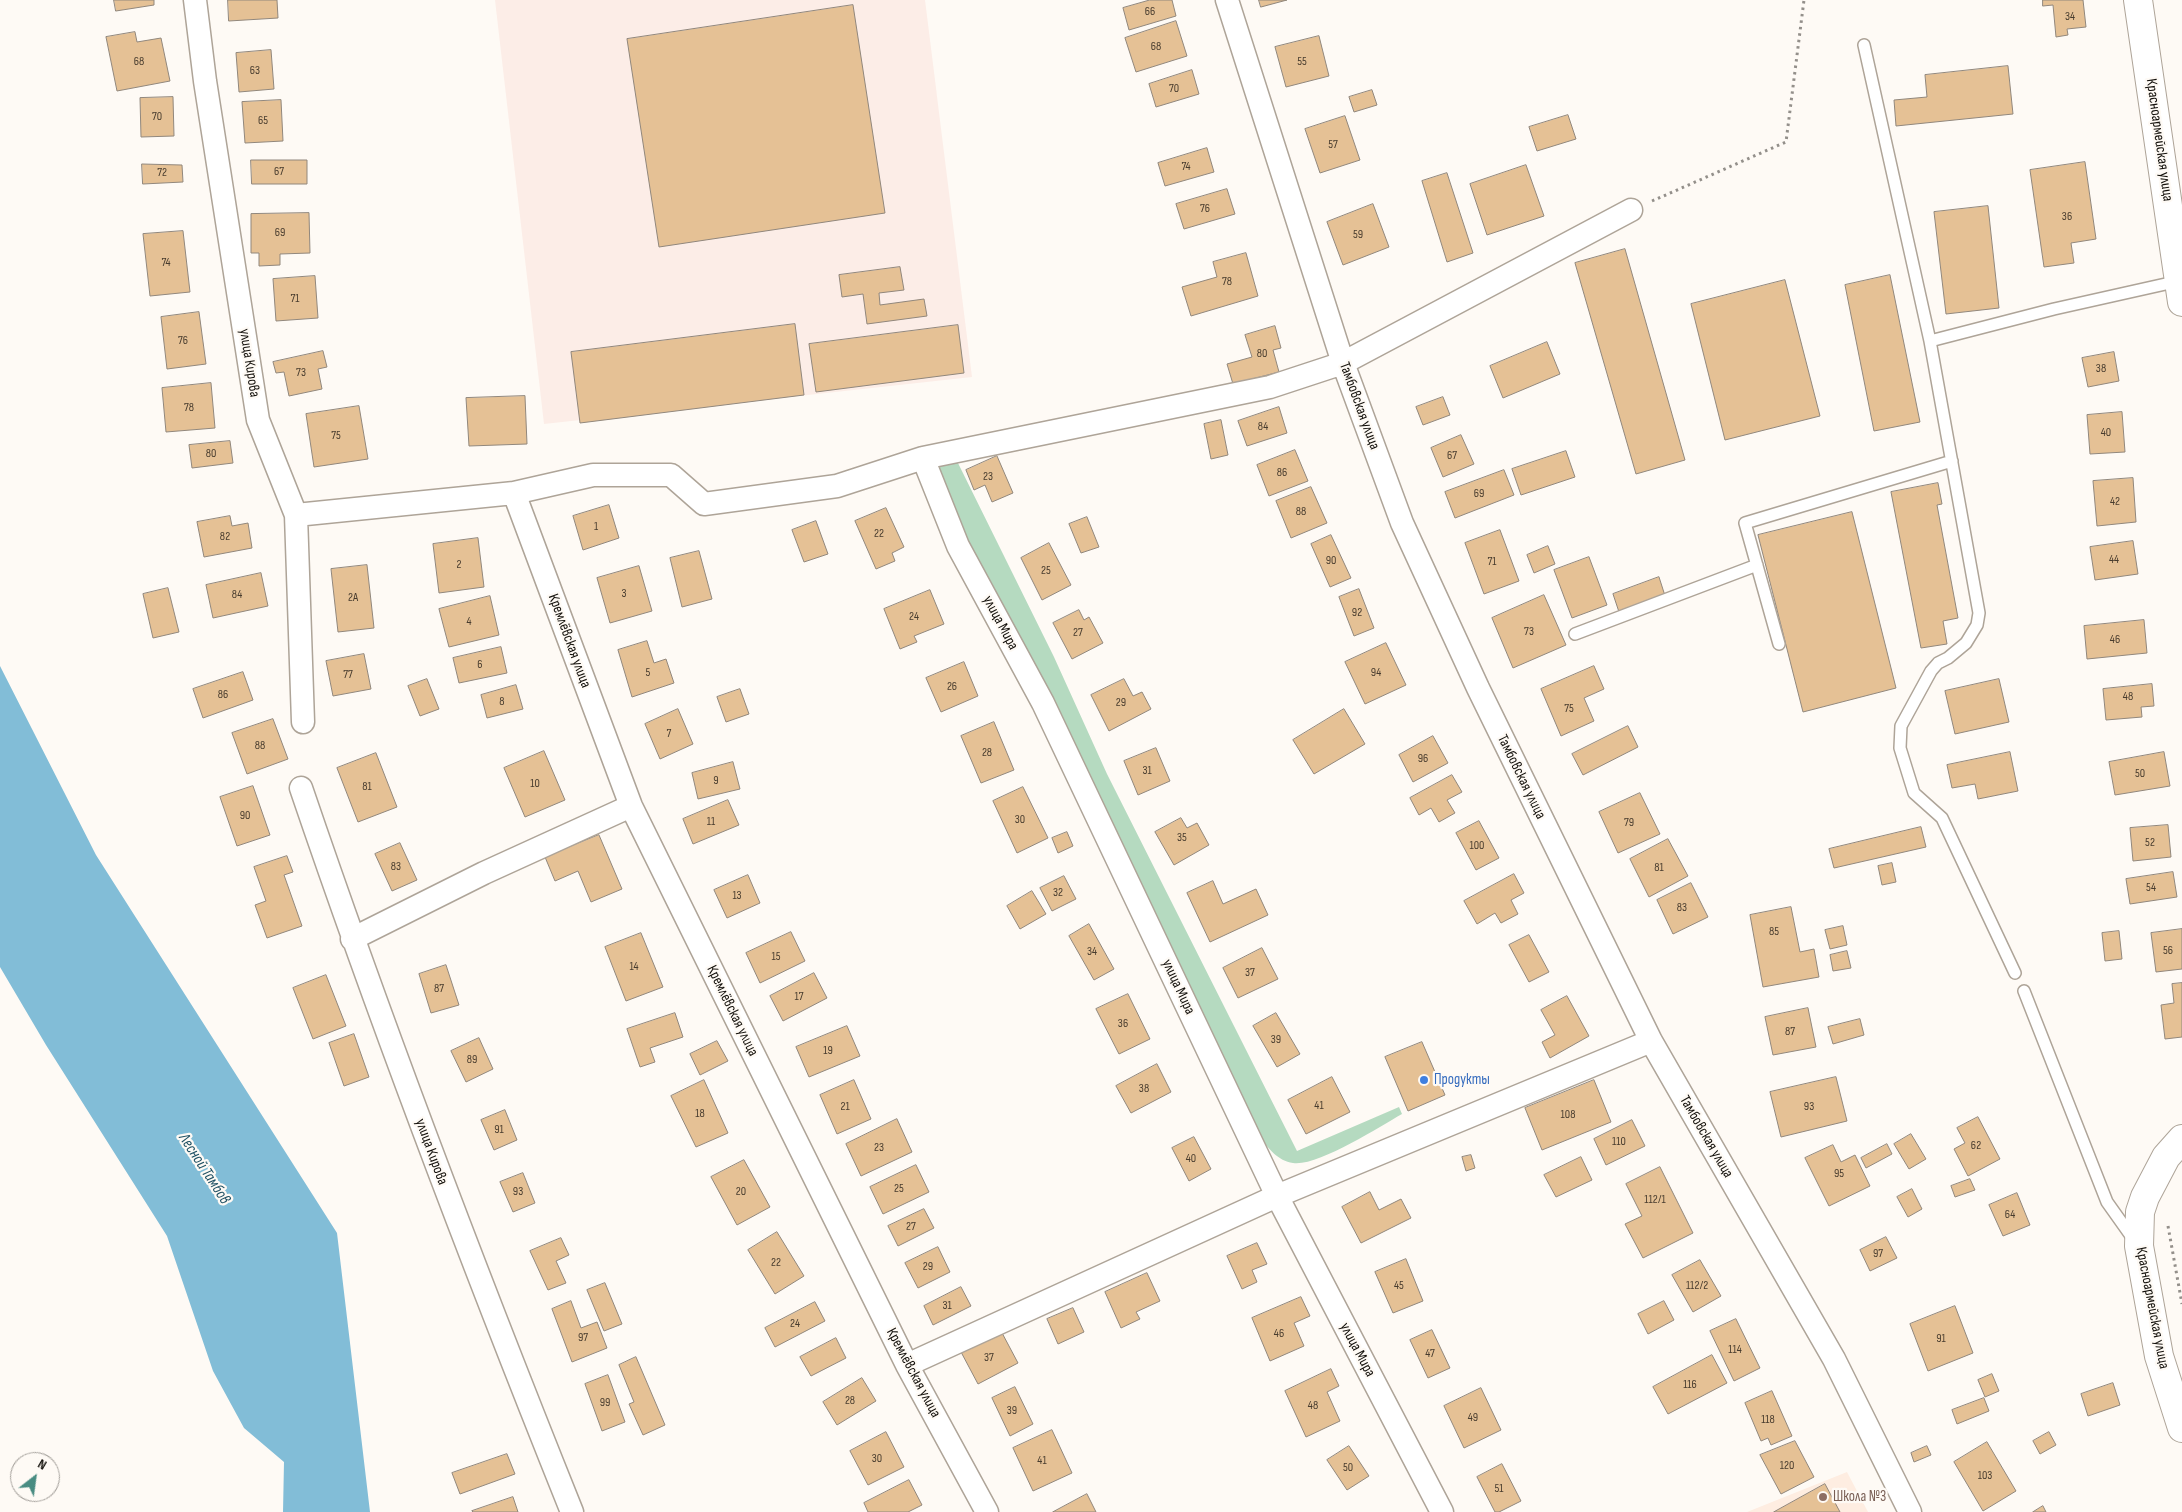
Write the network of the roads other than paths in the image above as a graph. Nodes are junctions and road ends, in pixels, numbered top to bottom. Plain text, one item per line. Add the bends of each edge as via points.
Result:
1 (195, 0) edge
2 (1227, 0) edge
3 (2138, 0) edge
4 (1864, 45) dead end
5 (1632, 210) road end
6 (2181, 288) edge
7 (1930, 341) junction
8 (1343, 363) junction
9 (923, 458) junction
10 (1952, 461) junction
11 (514, 493) junction
12 (296, 515) junction
13 (1757, 565) junction
14 (1575, 634) dead end
15 (1779, 644) dead end
16 (303, 722) dead end
17 (300, 788) dead end
18 (631, 806) junction
19 (352, 939) junction
20 (2015, 973) dead end
21 (2024, 991) dead end
22 (1651, 1041) junction
23 (2182, 1139) edge
24 (1276, 1196) junction
25 (2139, 1246) junction
26 (908, 1365) junction
27 (2182, 1428) edge
28 (572, 1512) edge
29 (987, 1512) edge
30 (1442, 1512) edge
31 (1910, 1512) edge

1 - 12 street, улица Кирова via 258,420
2 - 8 street, Тамбовская улица
3 - 6 street, Красноармейская улица
4 - 7 lane
5 - 8 street
6 - 7 lane via 2054,309
7 - 10 lane
8 - 9 street via 1270,387
8 - 22 street, Тамбовская улица via 1402,523 1478,688
9 - 11 street via 837,486 704,504 671,475 593,475
9 - 24 street, улица Мира via 958,546 1043,703
10 - 13 lane via 1746,523
10 - 20 lane via 1978,619 1966,643 1931,672 1902,726 1900,748 1914,793 1942,818
11 - 12 street
11 - 18 street, Кремлёвская улица
12 - 16 street, улица Кирова
13 - 14 lane
13 - 15 lane
17 - 19 street, улица Кирова
18 - 19 street via 484,873
18 - 26 street, Кремлёвская улица
19 - 28 street, улица Кирова via 482,1289
21 - 25 lane via 2107,1202
22 - 24 street
22 - 31 street, Тамбовская улица via 1834,1360
23 - 25 street, Красноармейская улица via 2166,1157 2145,1198 2140,1212
24 - 26 street
24 - 30 street, улица Мира
25 - 27 street, Красноармейская улица via 2159,1356
26 - 29 street, Кремлёвская улица

